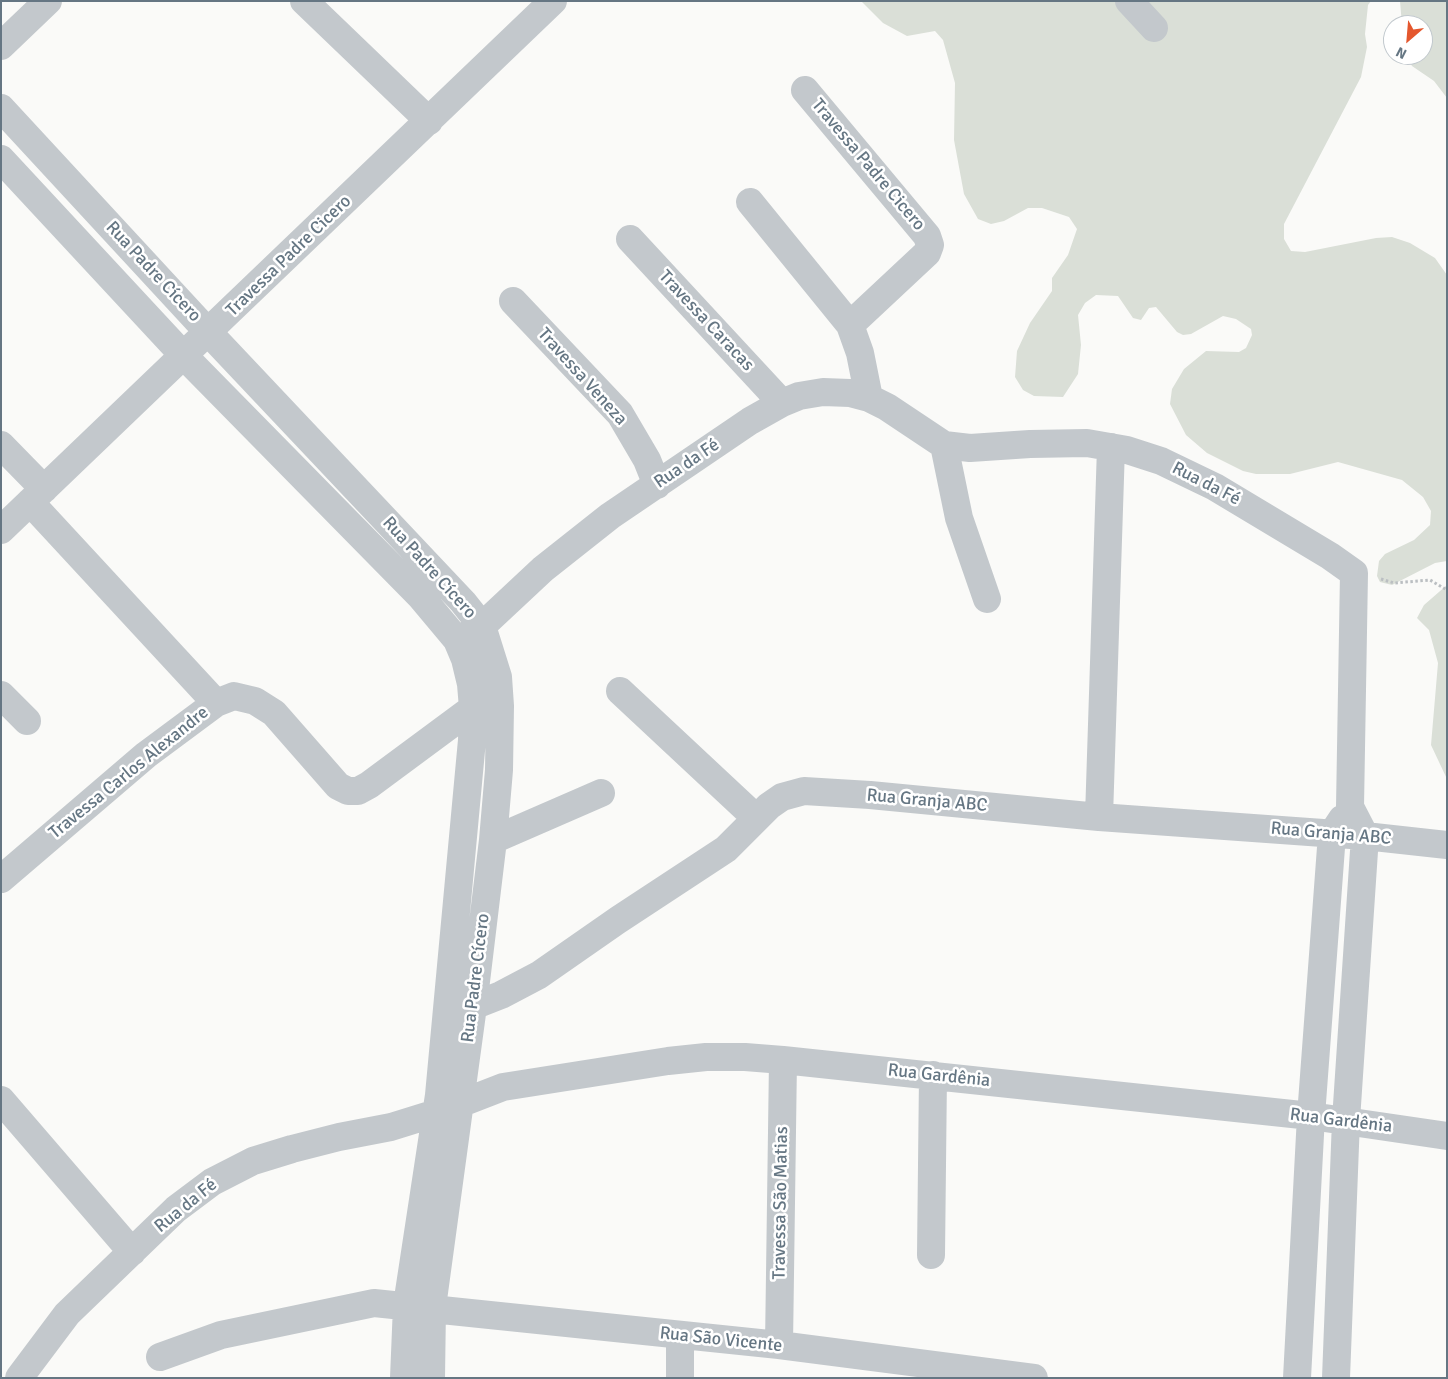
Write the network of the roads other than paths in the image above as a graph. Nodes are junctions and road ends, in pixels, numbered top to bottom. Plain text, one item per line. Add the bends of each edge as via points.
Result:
1 (48, 1) edge
2 (304, 1) edge
3 (553, 1) edge
4 (1129, 1) edge
5 (1154, 28) dead end
6 (1, 46) edge
7 (805, 90) dead end
8 (1, 108) edge
9 (429, 121) junction
10 (1, 159) edge
11 (750, 202) dead end
12 (630, 238) dead end
13 (513, 301) dead end
14 (850, 325) junction
15 (209, 333) junction
16 (184, 356) junction
17 (869, 398) junction
18 (782, 403) junction
19 (1, 445) edge
20 (944, 445) junction
21 (1111, 446) junction
22 (657, 485) junction
23 (37, 496) junction
24 (1, 530) edge
25 (987, 599) dead end
26 (482, 626) junction
27 (457, 640) junction
28 (620, 691) dead end
29 (1, 695) edge
30 (216, 703) junction
31 (473, 708) junction
32 (26, 721) dead end
33 (601, 793) dead end
34 (1350, 808) junction
35 (1099, 817) junction
36 (756, 818) junction
37 (1332, 834) junction
38 (1365, 836) junction
39 (494, 840) junction
40 (1447, 845) edge
41 (1, 879) edge
42 (473, 1006) junction
43 (783, 1060) junction
44 (933, 1075) junction
45 (1, 1100) edge
46 (448, 1109) junction
47 (1311, 1116) junction
48 (1346, 1120) junction
49 (1447, 1136) edge
50 (132, 1252) junction
51 (931, 1255) dead end
52 (419, 1306) junction
53 (680, 1335) junction
54 (780, 1346) junction
55 (160, 1357) dead end
56 (864, 1367) edge
57 (1019, 1377) edge
58 (19, 1378) edge
59 (404, 1378) edge
60 (431, 1378) edge
61 (680, 1378) edge
62 (1297, 1378) edge
63 (1336, 1378) edge

1 - 6 street
2 - 9 street
3 - 9 street, Travessa Padre Cicero
4 - 5 street
7 - 14 street, Travessa Padre Cicero via 930,242 927,254
8 - 15 street, Rua Padre Cícero
9 - 15 street, Travessa Padre Cicero
10 - 16 street, Rua Padre Cícero
11 - 14 street
12 - 18 street, Travessa Caracas
13 - 22 street, Travessa Veneza via 620,414 648,460
14 - 17 street via 860,353
15 - 16 street, Travessa Padre Cicero
15 - 26 street, Rua Padre Cícero
16 - 23 street, Travessa Padre Cicero
16 - 27 street, Rua Padre Cícero via 421,597
17 - 18 street, Rua da Fé via 850,392 823,392
17 - 20 street, Rua da Fé
18 - 22 street, Rua da Fé via 750,421
19 - 23 street
20 - 21 street, Rua da Fé via 970,448 1088,443
20 - 25 street via 959,518
21 - 34 street, Rua da Fé via 1161,461 1215,487 1354,572
21 - 35 street
22 - 26 street, Rua da Fé via 610,516 543,569
23 - 24 street, Travessa Padre Cicero
23 - 30 street
26 - 27 street, Rua da Fé
26 - 39 street, Rua Padre Cícero via 498,677 500,706
27 - 31 street, Rua Padre Cícero via 467,666
28 - 36 street
29 - 32 street
30 - 31 street, Travessa Carlos Alexandre via 234,696 262,705 274,713 338,786 348,791 358,791 369,785
30 - 41 street, Travessa Carlos Alexandre via 146,755
31 - 46 street, Rua Padre Cícero via 448,1006
33 - 39 street
34 - 37 street
34 - 38 street
35 - 36 street, Rua Granja ABC via 804,791 782,797
35 - 37 street, Rua Granja ABC
36 - 42 street, Rua Granja ABC via 726,849 539,975
37 - 38 street, Rua Granja ABC
37 - 47 street
38 - 40 street, Rua Granja ABC
38 - 48 street
39 - 42 street, Rua Padre Cícero
42 - 46 street, Rua Padre Cícero
43 - 44 street, Rua Gardênia
43 - 46 street, Rua Gardênia via 706,1057 668,1061 503,1087
43 - 54 street, Travessa São Matias
44 - 47 street, Rua Gardênia
44 - 51 street
45 - 50 street
46 - 50 street, Rua da Fé via 391,1127 339,1137 253,1161 212,1182 176,1209
46 - 52 street, Rua Padre Cícero
47 - 48 street, Rua Gardênia
47 - 62 street
48 - 49 street, Rua Gardênia
48 - 63 street
50 - 58 street, Rua da Fé via 67,1314
52 - 53 street, Rua São Vicente
52 - 55 street, Rua São Vicente via 374,1303 221,1335
52 - 59 street, Rua Padre Cícero
52 - 60 street, Rua Padre Cícero
53 - 54 street, Rua São Vicente
53 - 61 street
54 - 56 street, Rua São Vicente
56 - 57 street, Rua São Vicente

